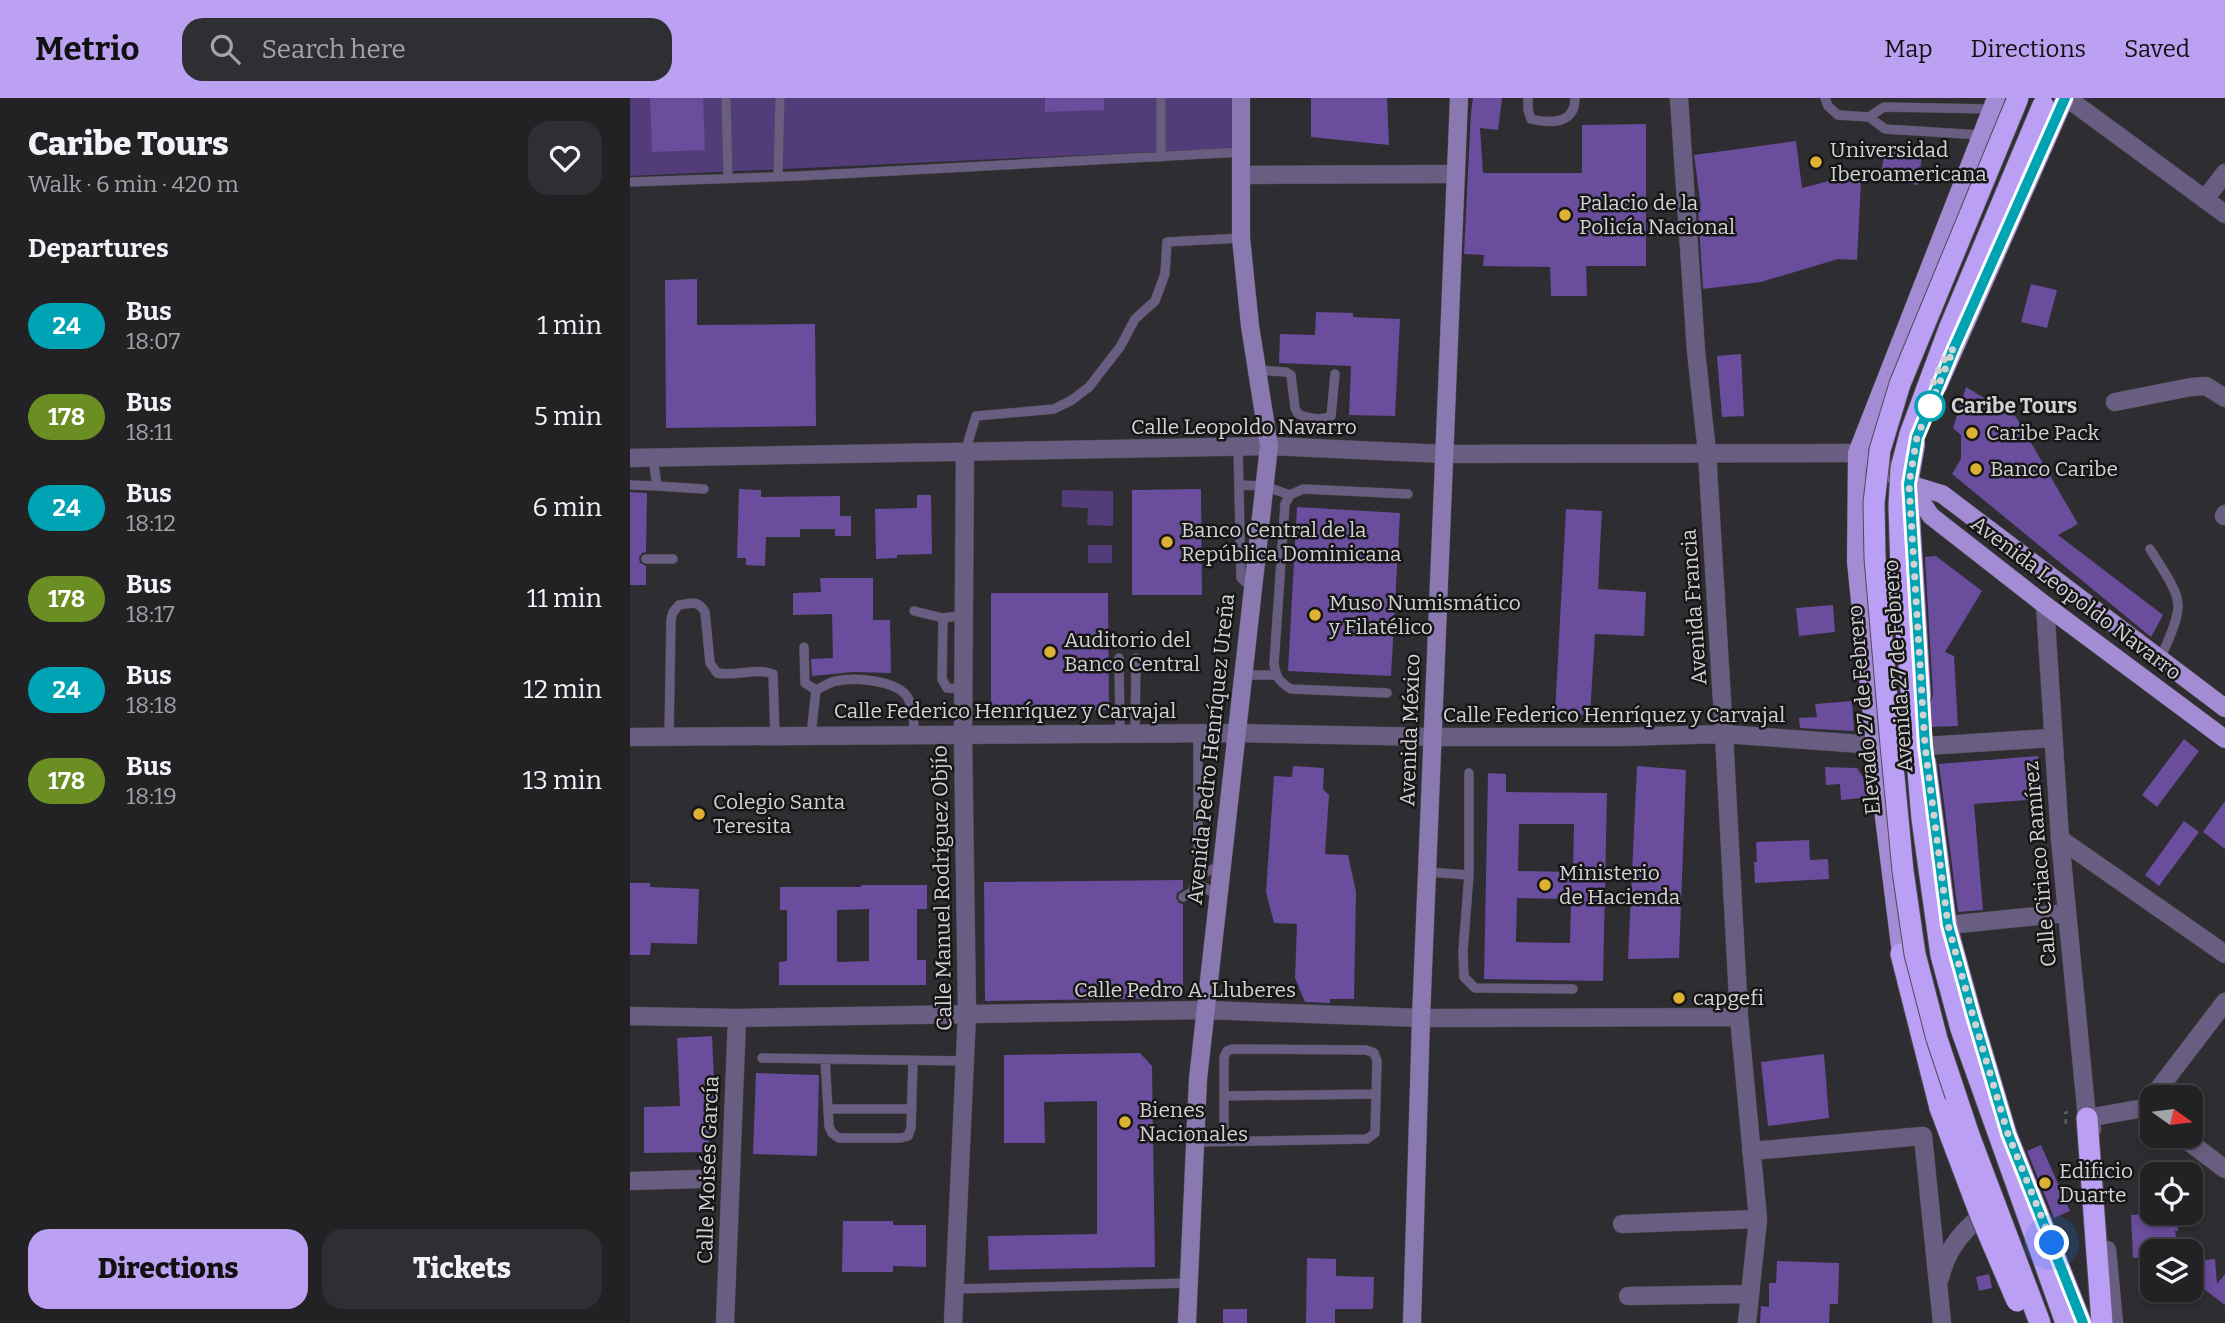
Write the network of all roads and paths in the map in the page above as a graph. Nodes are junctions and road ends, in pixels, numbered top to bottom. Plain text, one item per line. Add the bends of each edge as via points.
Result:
1 (726, 98) edge
2 (780, 98) edge
3 (1161, 98) edge
4 (1241, 98) edge
5 (1459, 98) edge
6 (1528, 98) edge
7 (1574, 98) edge
8 (1679, 98) edge
9 (1825, 98) edge
10 (2018, 98) edge
11 (2066, 98) edge
12 (2045, 100) edge
13 (1994, 104) edge
14 (1869, 117) junction
15 (1981, 135) junction
16 (1242, 152) junction
17 (1161, 157) junction
18 (2225, 173) edge
19 (1456, 174) junction
20 (778, 175) junction
21 (1242, 175) junction
22 (728, 178) junction
23 (630, 182) edge
24 (2205, 199) junction
25 (2225, 215) edge
26 (1241, 238) junction
27 (1907, 328) junction
28 (1954, 348) junction
29 (1257, 370) junction
30 (1335, 374) dead end
31 (2225, 398) edge
32 (2115, 402) dead end
33 (1269, 446) junction
34 (1238, 447) junction
35 (965, 452) junction
36 (1707, 452) junction
37 (1857, 453) junction
38 (1445, 454) junction
39 (630, 458) edge
40 (653, 458) junction
41 (1909, 484) junction
42 (630, 485) edge
43 (1239, 485) junction
44 (657, 486) junction
45 (1264, 486) junction
46 (704, 489) dead end
47 (1408, 494) dead end
48 (1290, 495) junction
49 (2150, 549) dead end
50 (646, 559) dead end
51 (673, 559) dead end
52 (1252, 589) junction
53 (2045, 605) junction
54 (914, 611) dead end
55 (965, 615) junction
56 (943, 618) junction
57 (804, 647) dead end
58 (1119, 658) dead end
59 (1136, 658) dead end
60 (2160, 659) junction
61 (1242, 675) junction
62 (1276, 675) junction
63 (964, 688) junction
64 (816, 690) junction
65 (1387, 693) dead end
66 (2225, 708) edge
67 (1198, 733) junction
68 (1235, 733) junction
69 (1128, 734) junction
70 (1724, 734) junction
71 (775, 735) junction
72 (811, 735) junction
73 (914, 735) junction
74 (963, 735) junction
75 (669, 736) junction
76 (630, 737) edge
77 (1432, 737) junction
78 (2052, 738) junction
79 (2225, 739) edge
80 (1875, 745) junction
81 (1925, 746) junction
82 (1469, 773) dead end
83 (2060, 839) junction
84 (1221, 866) junction
85 (1427, 872) junction
86 (1469, 875) junction
87 (1197, 880) junction
88 (1218, 895) junction
89 (1183, 897) dead end
90 (2067, 913) junction
91 (1948, 925) junction
92 (1901, 954) junction
93 (2225, 954) edge
94 (1573, 989) dead end
95 (2225, 1002) edge
96 (1206, 1010) junction
97 (967, 1013) junction
98 (630, 1016) edge
99 (1739, 1017) junction
100 (737, 1018) junction
101 (1421, 1018) junction
102 (762, 1058) dead end
103 (825, 1059) junction
104 (913, 1060) junction
105 (965, 1060) junction
106 (2166, 1085) edge
107 (1376, 1094) junction
108 (1224, 1096) junction
109 (828, 1109) junction
110 (912, 1109) junction
111 (2140, 1112) edge
112 (2087, 1118) junction
113 (1224, 1141) junction
114 (1195, 1142) junction
115 (2197, 1148) edge
116 (1751, 1151) junction
117 (2225, 1169) edge
118 (700, 1179) dead end
119 (630, 1181) edge
120 (1994, 1208) junction
121 (1758, 1219) junction
122 (1622, 1224) dead end
123 (1189, 1283) junction
124 (1939, 1285) junction
125 (955, 1289) junction
126 (1750, 1294) junction
127 (1628, 1296) dead end
128 (725, 1323) edge
129 (953, 1323) edge
130 (1187, 1323) edge
131 (1412, 1323) edge
132 (1747, 1323) edge
133 (1942, 1323) edge
134 (2028, 1323) edge
135 (2038, 1323) edge
136 (2066, 1323) edge
137 (2083, 1323) edge
138 (2102, 1323) edge
139 (2114, 1323) edge

1 - 22 lane
2 - 20 lane
3 - 17 lane
4 - 16 main road, Avenida Pedro Henríquez Ureña
5 - 19 main road, Avenida México
6 - 7 lane via 1531,119 1541,121 1566,119
8 - 36 street, Avenida Francia
9 - 14 lane via 1838,115
10 - 135 highway, Elevado 27 de Febrero, bridge via 1893,404 1876,471 1874,517 1891,745 1915,954 1970,1138
11 - 24 street
11 - 28 main road, Avenida 27 de Febrero
12 - 136 highway, bridge via 1915,421 1902,468 1900,570 1922,819 1941,955 1961,1029
13 - 14 lane via 1884,107
13 - 15 main road, Avenida 27 de Febrero
14 - 15 lane via 1885,129
15 - 27 main road, Avenida 27 de Febrero
16 - 17 lane
16 - 21 main road, Avenida Pedro Henríquez Ureña
17 - 20 lane
18 - 24 street
19 - 21 street
19 - 38 main road, Avenida México
20 - 22 lane
21 - 26 main road, Avenida Pedro Henríquez Ureña
22 - 23 lane
24 - 25 street
26 - 29 main road, Avenida Pedro Henríquez Ureña
26 - 35 lane via 1167,242 1165,274 1154,301 1135,319 1089,387 1054,409 976,416
27 - 28 main road via 1905,346 1877,422 1877,435 1886,445 1900,445 1912,433 1942,362
27 - 37 main road, Avenida 27 de Febrero
28 - 41 main road, Avenida 27 de Febrero via 1917,437
29 - 30 lane via 1291,375 1298,414 1325,419 1333,409
29 - 33 main road, Avenida Pedro Henríquez Ureña
31 - 32 street via 2198,386
33 - 34 street, Calle Leopoldo Navarro
33 - 38 street, Calle Leopoldo Navarro
33 - 45 main road, Avenida Pedro Henríquez Ureña
34 - 35 street, Calle Leopoldo Navarro
34 - 43 lane
35 - 40 street, Calle Leopoldo Navarro
35 - 55 street, Calle Manuel Rodríguez Objío
36 - 37 street, Calle Leopoldo Navarro
36 - 38 street, Calle Leopoldo Navarro
36 - 70 street, Avenida Francia
37 - 41 main road, Avenida Leopoldo Navarro
37 - 80 main road, Avenida 27 de Febrero via 1856,562
38 - 77 main road, Avenida México
39 - 40 street, Calle Leopoldo Navarro
40 - 44 lane
41 - 53 main road, Avenida Leopoldo Navarro via 1931,516
41 - 60 main road, Avenida Leopoldo Navarro via 1942,494
41 - 81 main road, Avenida 27 de Febrero
42 - 44 lane
43 - 45 lane
43 - 52 lane via 1241,578
44 - 46 lane
45 - 48 lane
45 - 52 main road, Avenida Pedro Henríquez Ureña
47 - 48 lane via 1303,489
48 - 62 lane via 1285,504
49 - 60 lane via 2179,605
50 - 51 lane
52 - 61 main road, Avenida Pedro Henríquez Ureña
53 - 78 street, Calle Ciriaco Ramírez
53 - 79 main road, Avenida Leopoldo Navarro
54 - 56 lane
55 - 56 lane
55 - 63 street, Calle Manuel Rodríguez Objío
56 - 63 lane via 942,679 947,688
57 - 64 lane via 805,683
58 - 69 lane
59 - 69 lane
60 - 66 main road, Avenida Leopoldo Navarro
61 - 62 lane
61 - 68 main road, Avenida Pedro Henríquez Ureña
62 - 65 lane via 1281,684 1291,688
63 - 74 street, Calle Manuel Rodríguez Objío
64 - 72 lane
64 - 73 lane via 837,681 892,685 906,695 914,714
67 - 68 street, Calle Federico Henríquez y Carvajal
67 - 69 street, Calle Federico Henríquez y Carvajal
67 - 87 lane
68 - 77 street, Calle Federico Henríquez y Carvajal
68 - 84 main road, Avenida Pedro Henríquez Ureña
69 - 74 street, Calle Federico Henríquez y Carvajal
70 - 77 street, Calle Federico Henríquez y Carvajal
70 - 80 street, Calle Federico Henríquez y Carvajal
70 - 99 street, Avenida Francia
71 - 72 street, Calle Federico Henríquez y Carvajal
71 - 75 street, Calle Federico Henríquez y Carvajal
71 - 75 lane via 773,674 717,673 710,663 705,612 695,602 678,605 671,620
72 - 73 street, Calle Federico Henríquez y Carvajal
73 - 74 street, Calle Federico Henríquez y Carvajal
74 - 97 street, Calle Manuel Rodríguez Objío
75 - 76 street, Calle Federico Henríquez y Carvajal
77 - 85 main road, Avenida México
78 - 81 street, Calle Federico Henríquez y Carvajal
78 - 83 street, Calle Ciriaco Ramírez
80 - 81 street, Calle Federico Henríquez y Carvajal
80 - 92 main road, Avenida 27 de Febrero
81 - 91 main road, Avenida 27 de Febrero
82 - 86 lane
83 - 90 street, Calle Ciriaco Ramírez
83 - 93 street
84 - 87 lane
84 - 88 main road, Avenida Pedro Henríquez Ureña
85 - 86 lane
85 - 101 main road, Avenida México
86 - 94 lane via 1464,977 1475,988
87 - 88 lane
87 - 89 lane via 1192,892
88 - 96 main road, Avenida Pedro Henríquez Ureña
90 - 91 street
90 - 112 street, Calle Ciriaco Ramírez
91 - 137 main road, Avenida 27 de Febrero via 2008,1134
92 - 120 main road, Avenida 27 de Febrero via 1947,1091
92 - 134 highway, bridge via 1940,1108
95 - 106 street
96 - 97 street, Calle Pedro A. Lluberes
96 - 101 street, Calle Pedro A. Lluberes
96 - 114 main road, Avenida Pedro Henríquez Ureña
97 - 100 street, Calle Pedro A. Lluberes
97 - 105 street, Calle Manuel Rodríguez Objío
98 - 100 street, Calle Pedro A. Lluberes
99 - 101 street, Calle Pedro A. Lluberes
99 - 116 street, Avenida Francia
100 - 128 street, Calle Moisés García
101 - 131 main road, Avenida México
102 - 103 lane
103 - 104 lane
103 - 109 lane
104 - 105 lane
104 - 110 lane
105 - 125 street, Calle Manuel Rodríguez Objío
107 - 108 lane
107 - 108 lane via 1377,1061 1374,1053 1366,1050 1232,1049 1224,1057
107 - 113 lane via 1375,1133 1367,1139
108 - 113 lane
109 - 110 lane
109 - 110 lane via 832,1133 839,1138 901,1138 908,1136
111 - 112 street
112 - 138 highway
112 - 139 street, Calle Ciriaco Ramírez via 2096,1144
113 - 114 lane
114 - 123 main road, Avenida Pedro Henríquez Ureña
115 - 117 street
116 - 121 street, Avenida Francia
116 - 124 street via 1923,1136
118 - 119 street
120 - 124 street via 1970,1225 1951,1248
120 - 135 main road, Avenida 27 de Febrero
121 - 122 street
121 - 126 street, Avenida Francia
123 - 125 lane
123 - 130 main road, Avenida Pedro Henríquez Ureña
124 - 133 street
125 - 129 street, Calle Manuel Rodríguez Objío
126 - 127 street
126 - 132 street, Avenida Francia

